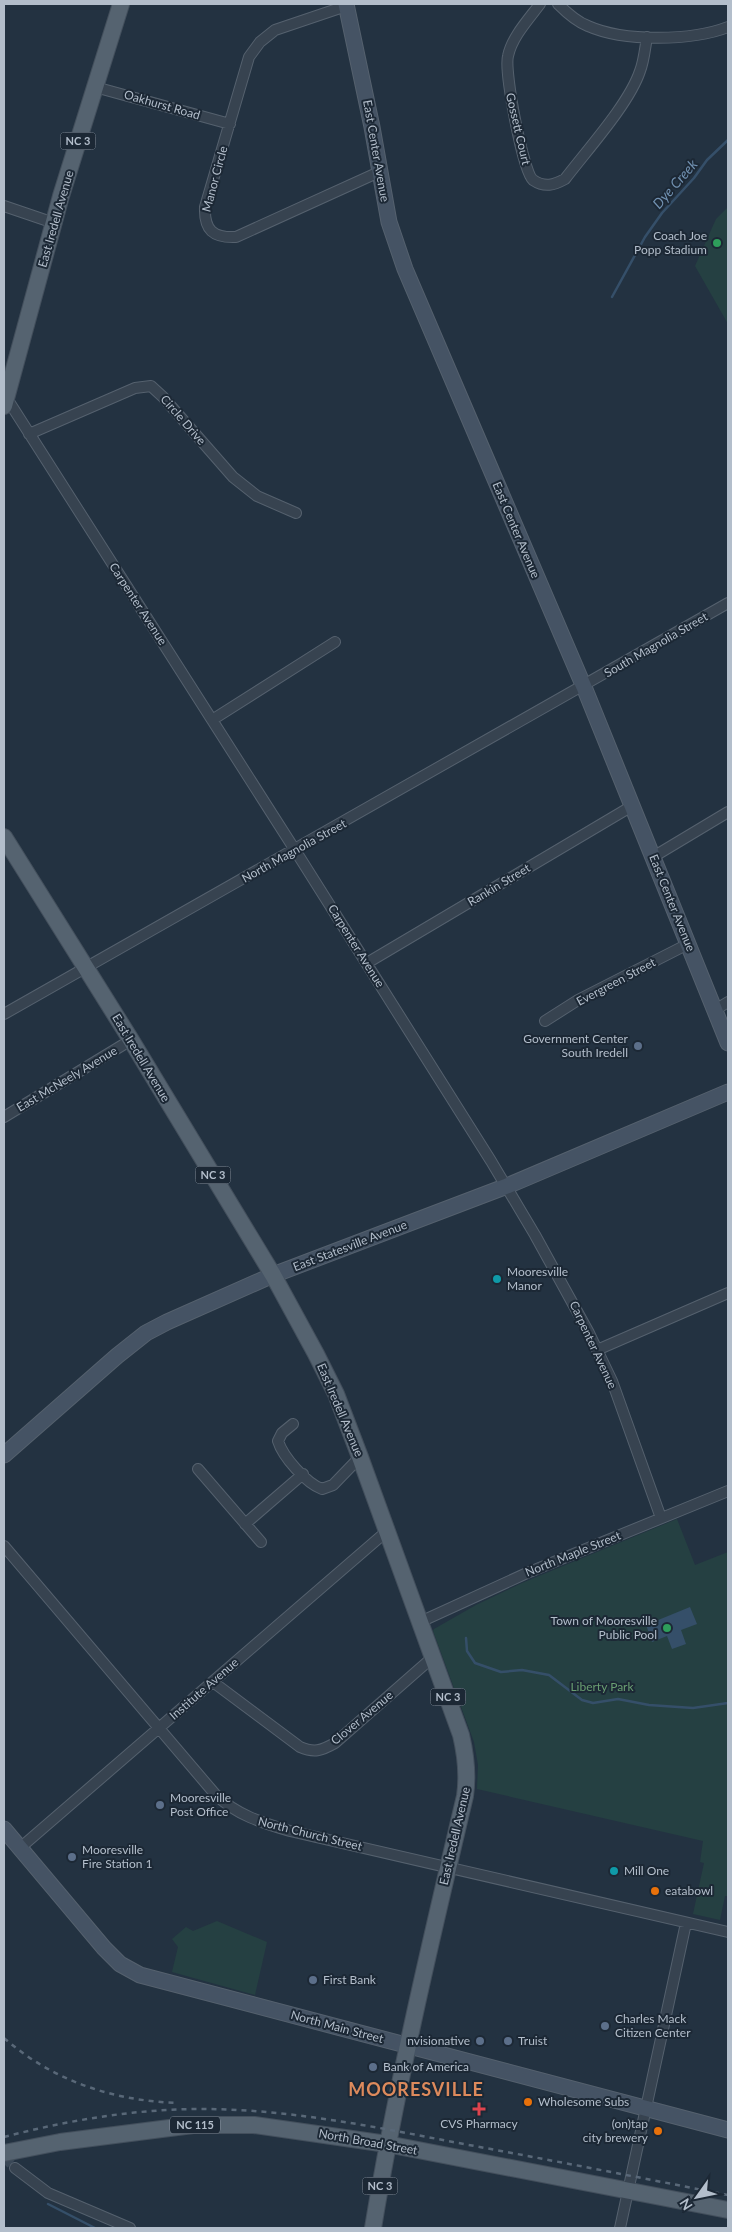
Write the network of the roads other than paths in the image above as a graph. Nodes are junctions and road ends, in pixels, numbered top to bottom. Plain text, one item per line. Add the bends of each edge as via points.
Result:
1 (121, 4) edge
2 (540, 4) edge
3 (558, 4) edge
4 (346, 5) edge
5 (728, 27) edge
6 (647, 37) junction
7 (95, 86) junction
8 (230, 124) junction
9 (379, 172) junction
10 (4, 206) edge
11 (54, 223) junction
12 (5, 402) edge
13 (29, 434) junction
14 (296, 512) dead end
15 (728, 603) edge
16 (335, 642) dead end
17 (584, 687) junction
18 (212, 720) junction
19 (632, 806) junction
20 (728, 812) edge
21 (4, 839) edge
22 (295, 850) junction
23 (653, 857) junction
24 (688, 944) junction
25 (367, 963) junction
26 (85, 967) junction
27 (728, 1002) edge
28 (715, 1010) junction
29 (4, 1014) edge
30 (545, 1022) dead end
31 (131, 1040) junction
32 (728, 1043) edge
33 (728, 1092) edge
34 (4, 1117) edge
35 (507, 1186) junction
36 (273, 1275) junction
37 (728, 1293) edge
38 (597, 1350) junction
39 (293, 1424) dead end
40 (4, 1455) edge
41 (360, 1457) junction
42 (198, 1469) dead end
43 (303, 1474) junction
44 (728, 1491) edge
45 (661, 1518) junction
46 (245, 1524) junction
47 (387, 1531) junction
48 (261, 1542) dead end
49 (4, 1546) edge
50 (420, 1622) junction
51 (433, 1657) junction
52 (213, 1682) junction
53 (158, 1728) junction
54 (4, 1829) edge
55 (20, 1848) junction
56 (447, 1868) junction
57 (686, 1922) junction
58 (728, 1932) edge
59 (408, 2046) junction
60 (645, 2108) junction
61 (728, 2130) edge
62 (387, 2144) junction
63 (4, 2153) edge
64 (16, 2168) tunnel mouth
65 (628, 2190) junction
66 (728, 2210) edge
67 (130, 2228) edge
68 (372, 2228) edge
69 (620, 2228) edge

1 - 7 main road, East Iredell Avenue / NC 3
2 - 6 street, Gossett Court via 513,41 507,75 525,164 532,179 543,185 553,185 565,179 618,110 640,71
3 - 6 street via 588,26
4 - 8 street, Manor Circle via 275,30 260,42 249,57
4 - 9 street, East Center Avenue
5 - 6 street via 695,35
7 - 8 street, Oakhurst Road
7 - 11 main road, East Iredell Avenue / NC 3
8 - 9 street, Manor Circle via 205,207 205,220 211,232 223,238 236,236
9 - 17 street, East Center Avenue via 389,222 405,269
10 - 11 street
11 - 12 main road, East Iredell Avenue / NC 3
12 - 13 street, Carpenter Avenue
13 - 14 street, Circle Drive via 135,388 151,386 233,477 257,496
13 - 18 street, Carpenter Avenue
15 - 17 street, South Magnolia Street
16 - 18 street
17 - 19 street, East Center Avenue
17 - 22 street, North Magnolia Street
18 - 22 street, Carpenter Avenue
19 - 23 street, East Center Avenue
19 - 25 street, Rankin Street
20 - 23 street
21 - 26 main road, East Iredell Avenue / NC 3
22 - 25 street, Carpenter Avenue
22 - 26 street, North Magnolia Street
23 - 24 street, East Center Avenue
24 - 28 street, East Center Avenue
24 - 30 street, Evergreen Street via 578,1000
25 - 35 street, Carpenter Avenue
26 - 29 street, North Magnolia Street
26 - 31 main road, East Iredell Avenue / NC 3
27 - 28 street
28 - 32 street, East Center Avenue
31 - 34 street, East McNeely Avenue
31 - 36 main road, East Iredell Avenue / NC 3
33 - 35 street, East Statesville Avenue
35 - 36 street, East Statesville Avenue
35 - 38 street, Carpenter Avenue
36 - 40 street, East Statesville Avenue via 146,1333
36 - 41 main road, East Iredell Avenue / NC 3 via 336,1394
37 - 38 street
38 - 45 street, Carpenter Avenue via 612,1381
39 - 43 street via 278,1441
41 - 43 street via 332,1485 322,1488 311,1485
41 - 47 main road, East Iredell Avenue / NC 3
42 - 46 street
43 - 46 street
44 - 45 street, North Maple Street
45 - 50 street, North Maple Street via 527,1572
46 - 48 street
47 - 50 main road, East Iredell Avenue / NC 3
47 - 52 street, Institute Avenue
49 - 53 street, North Church Street
50 - 51 main road, East Iredell Avenue / NC 3
51 - 52 street, Clover Avenue via 335,1743 321,1751 300,1747
51 - 56 main road, East Iredell Avenue / NC 3 via 466,1757 465,1796
52 - 53 street, Institute Avenue
53 - 55 street, Institute Avenue
53 - 56 street, North Church Street via 221,1800 252,1819
54 - 55 street, North Main Street
55 - 59 street, North Main Street via 104,1948 120,1964 140,1976
56 - 57 street, North Church Street
56 - 59 main road, East Iredell Avenue / NC 3
57 - 58 street, North Church Street
57 - 60 street
59 - 60 street, North Main Street
59 - 62 main road, NC 3
60 - 61 street, North Main Street
60 - 65 street
62 - 63 main road, North Broad Street / NC 115 via 254,2125 192,2125 60,2142
62 - 65 main road, North Broad Street / NC 115
62 - 68 main road, NC 3
64 - 67 street via 48,2194
65 - 66 main road, North Broad Street / NC 115
65 - 69 street

